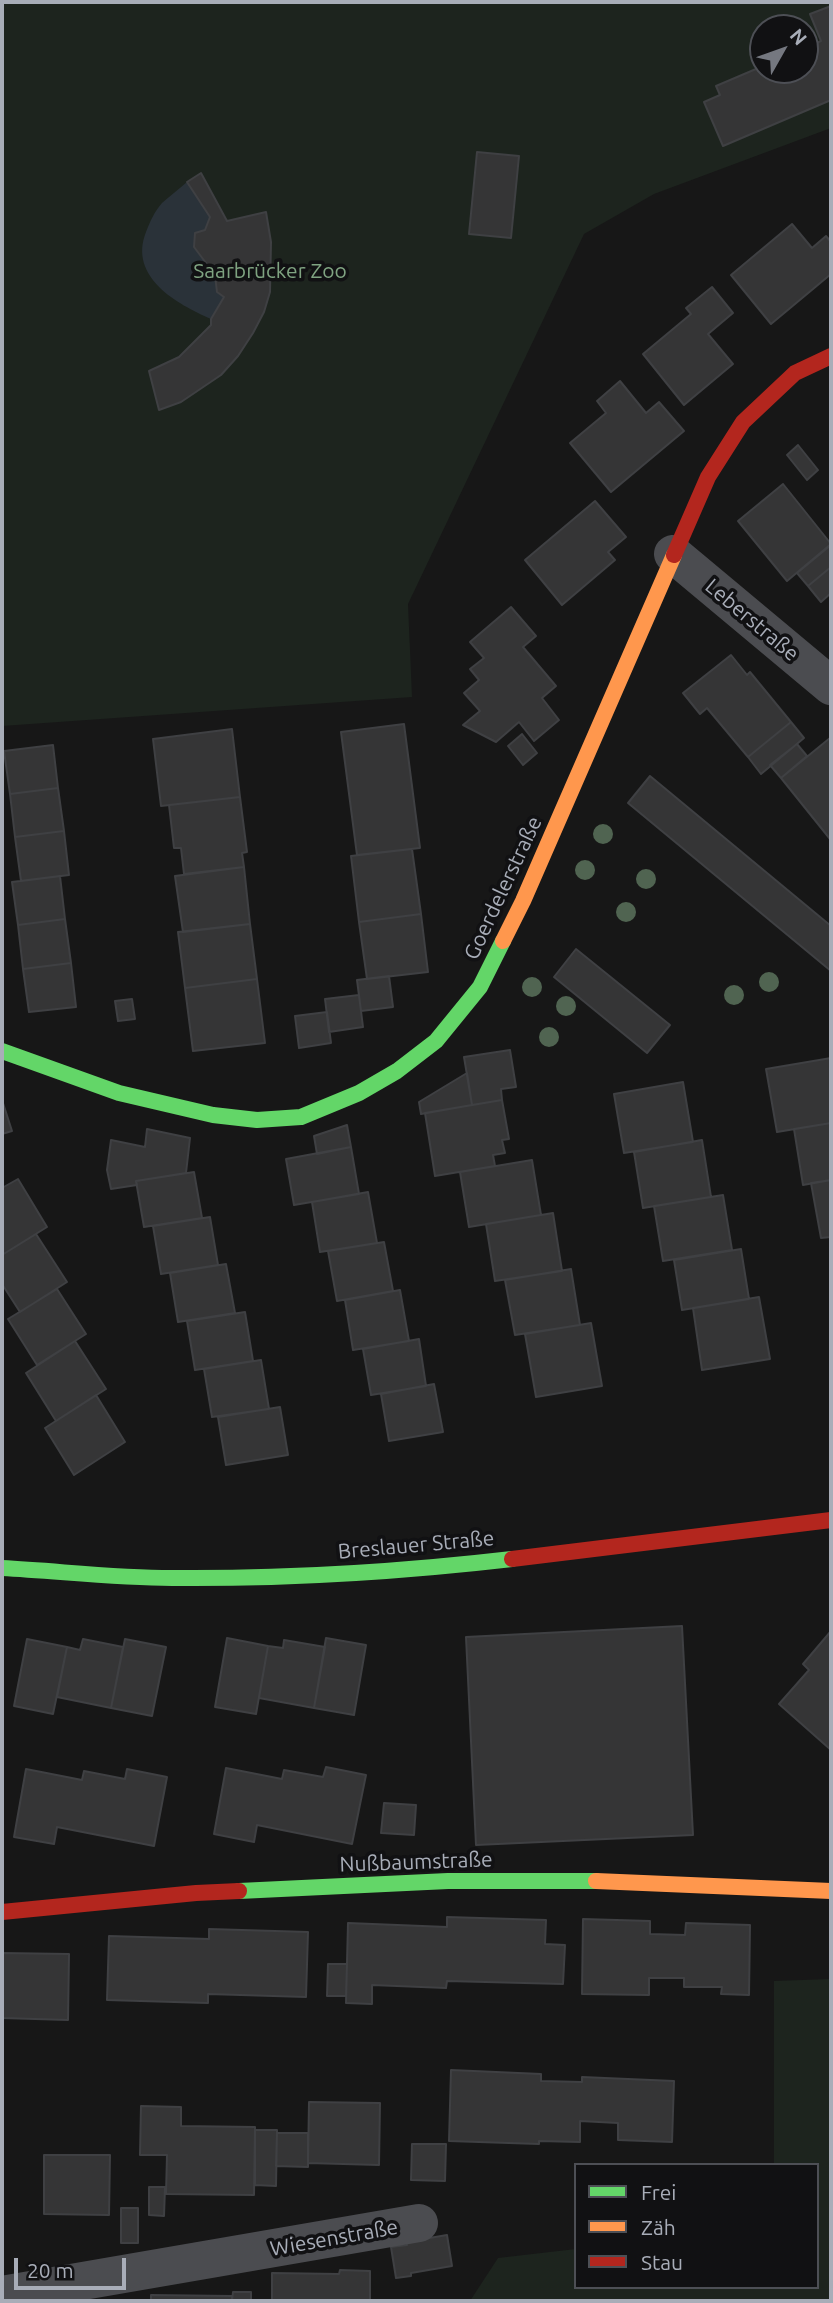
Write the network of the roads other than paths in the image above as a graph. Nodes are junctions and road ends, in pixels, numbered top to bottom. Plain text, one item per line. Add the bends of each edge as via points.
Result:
1 (831, 356) edge
2 (673, 554) junction
3 (831, 686) edge
4 (2, 1051) edge
5 (831, 1520) edge
6 (2, 1568) edge
7 (831, 1891) edge
8 (2, 1912) edge
9 (419, 2223) dead end
10 (2, 2295) edge

1 - 2 street, Goerdelerstraße via 796,373 743,422 708,477
2 - 3 street, Leberstraße
2 - 4 street, Goerdelerstraße via 523,901 481,987 436,1041 397,1071 301,1117 257,1121 119,1093
5 - 6 street, Breslauer Straße via 484,1561 338,1573 171,1578
7 - 8 street, Nußbaumstraße via 610,1881 448,1881 196,1893
9 - 10 street, Wiesenstraße

